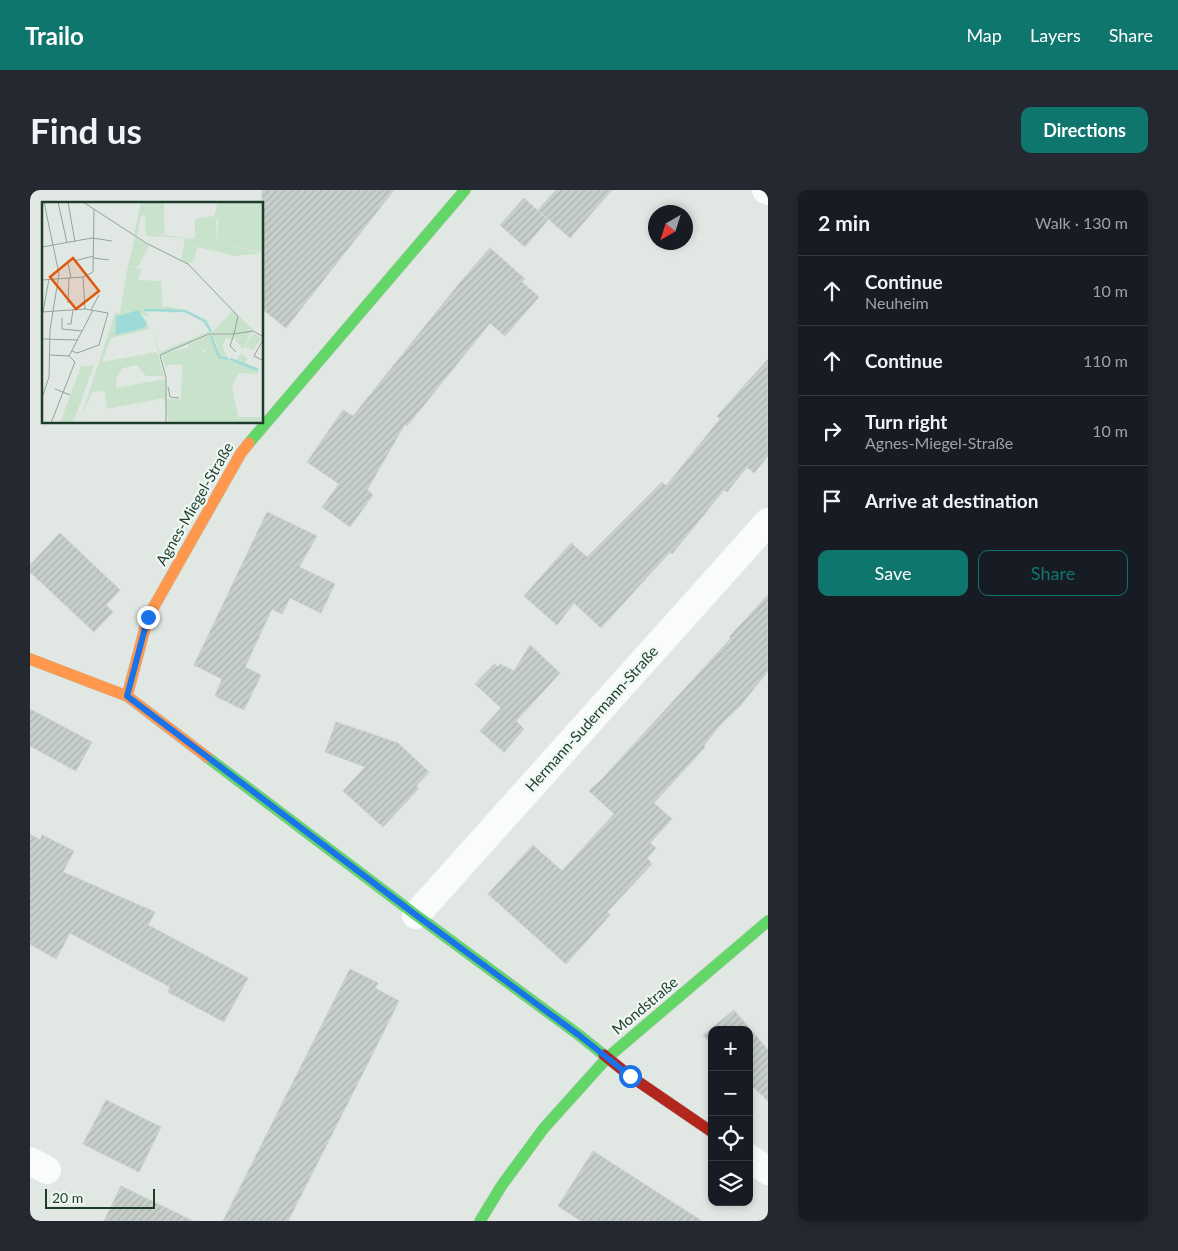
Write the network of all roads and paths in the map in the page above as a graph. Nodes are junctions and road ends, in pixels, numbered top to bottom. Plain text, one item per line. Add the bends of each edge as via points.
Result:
1 (466, 190) edge
2 (768, 522) edge
3 (30, 659) edge
4 (127, 696) junction
5 (416, 915) junction
6 (768, 921) edge
7 (607, 1058) junction
8 (708, 1129) edge
9 (753, 1161) edge
10 (768, 1171) edge
11 (480, 1221) edge

1 - 4 street, Agnes-Miegel-Straße via 241,453 148,617
2 - 5 street, Hermann-Sudermann-Straße
3 - 4 street
4 - 5 street
5 - 7 street
6 - 7 street, Mondstraße
7 - 8 street
7 - 11 street, Mondstraße via 544,1128
9 - 10 street

